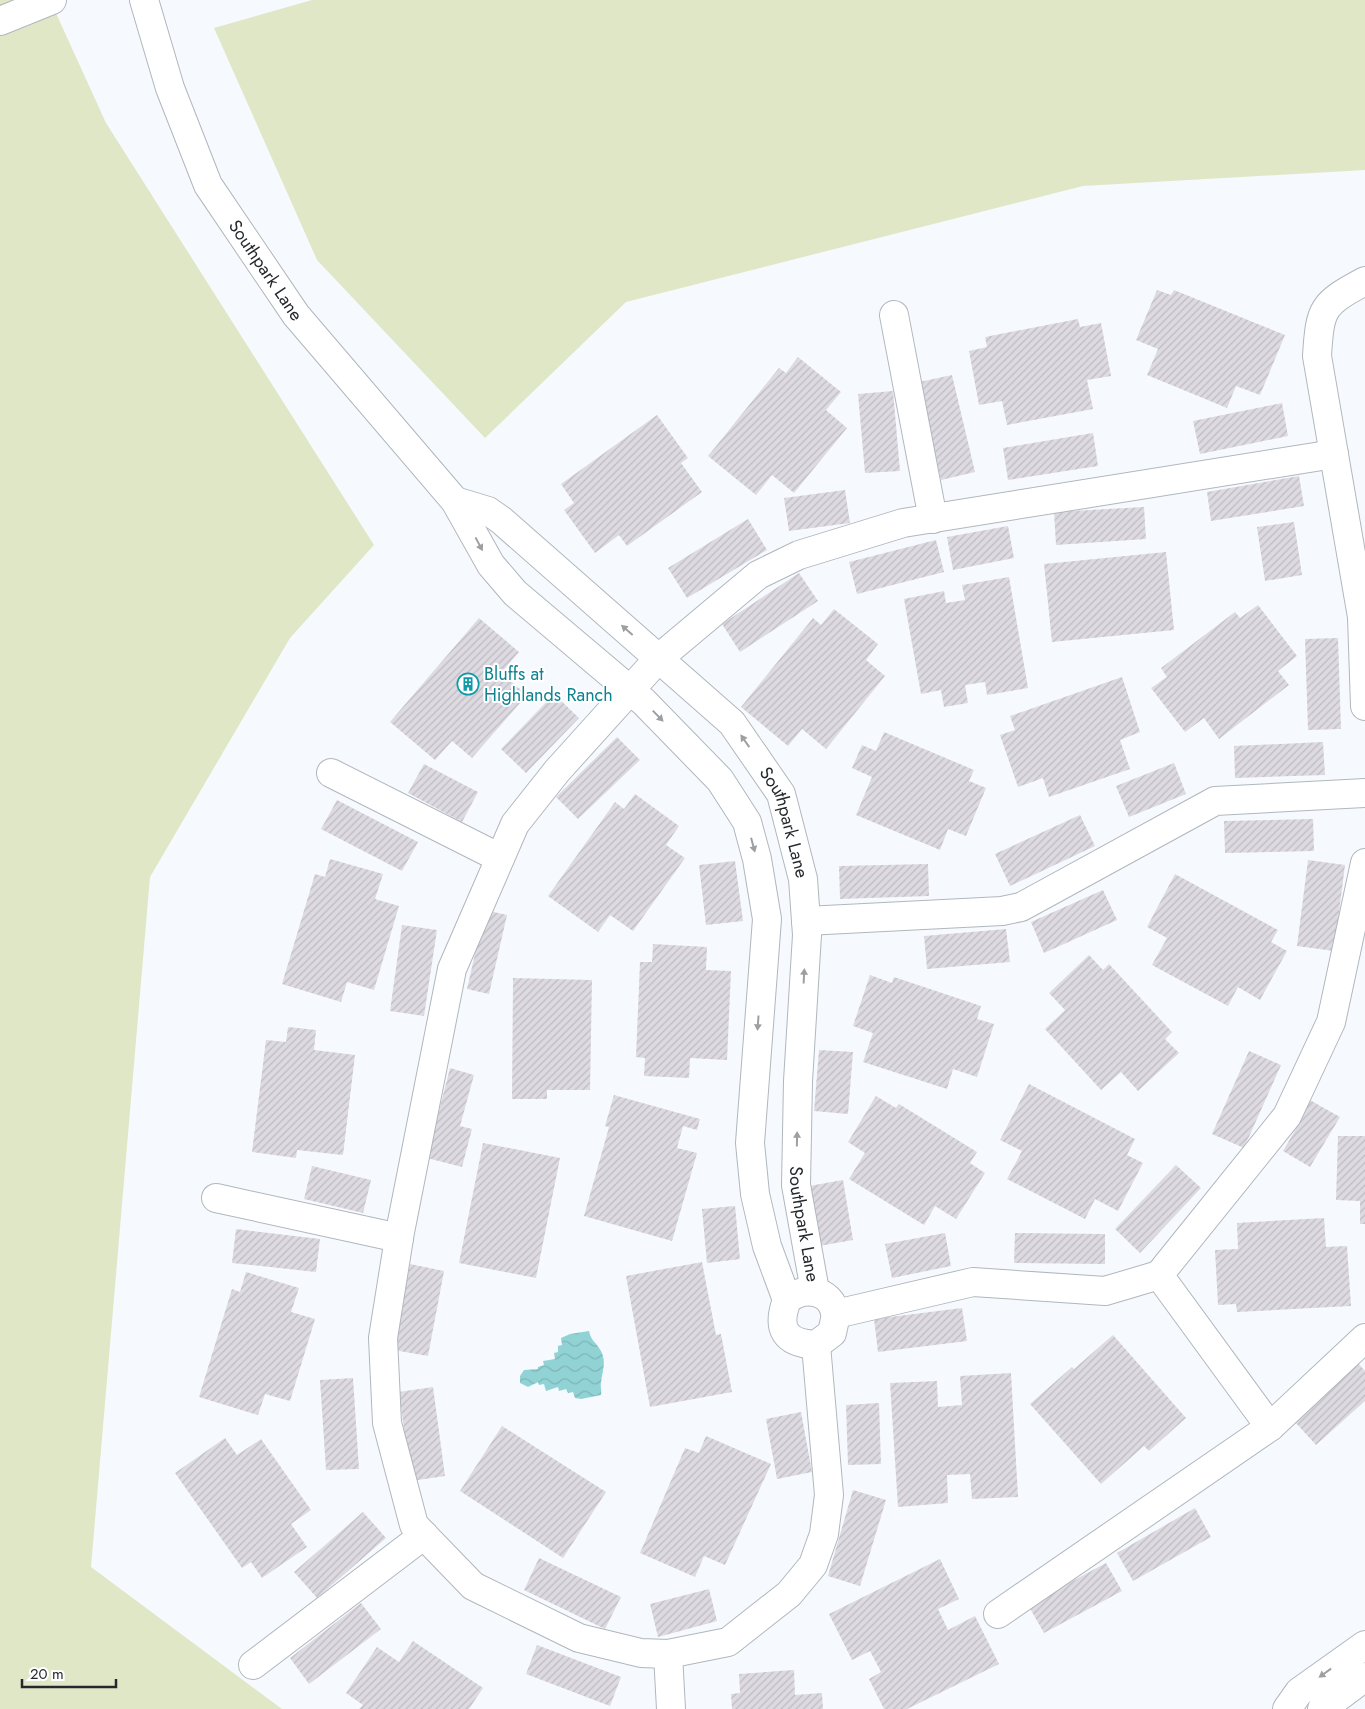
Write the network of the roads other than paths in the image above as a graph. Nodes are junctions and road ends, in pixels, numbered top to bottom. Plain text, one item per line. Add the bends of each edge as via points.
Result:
1 (52, 0) edge
2 (144, 0) edge
3 (0, 20) edge
4 (1365, 281) edge
5 (894, 315) dead end
6 (1334, 454) junction
7 (455, 502) junction
8 (933, 519) junction
9 (658, 658) junction
10 (629, 689) junction
11 (1365, 706) edge
12 (331, 773) dead end
13 (1365, 794) edge
14 (500, 858) junction
15 (1365, 863) edge
16 (806, 921) junction
17 (1358, 932) edge
18 (216, 1198) dead end
19 (399, 1238) junction
20 (1159, 1275) junction
21 (815, 1291) junction
22 (787, 1300) junction
23 (836, 1314) junction
24 (1365, 1338) edge
25 (816, 1345) junction
26 (1270, 1427) junction
27 (424, 1535) junction
28 (998, 1614) dead end
29 (1365, 1645) edge
30 (668, 1654) junction
31 (253, 1665) dead end
32 (1365, 1677) edge
33 (671, 1709) edge
34 (1287, 1709) edge
35 (1322, 1709) edge

1 - 3 main road
2 - 7 main road, Southpark Lane via 170,88 208,185 296,315
4 - 6 main road via 1328,302 1319,326 1317,356
5 - 8 main road
6 - 8 main road
6 - 11 main road via 1362,617
9 -> 7 main road, Southpark Lane via 501,520 488,511
7 -> 10 main road, Southpark Lane via 491,565 515,593
8 - 9 main road via 903,523 799,555 758,575
9 - 10 main road
16 -> 9 main road, Southpark Lane via 804,879 781,794 732,723
10 - 14 main road via 515,824
10 -> 22 main road, Southpark Lane via 720,780 748,822 767,919 750,1143 767,1246
12 - 14 main road
13 - 16 main road via 1215,801 1021,907 1002,911
14 - 19 main road via 452,969
15 - 17 main road
21 -> 16 main road, Southpark Lane via 796,1185
17 - 20 main road via 1331,1022 1287,1116
18 - 19 main road
19 - 27 main road via 383,1338 387,1423 414,1525
20 - 23 main road via 1106,1291 973,1282
20 - 26 main road
21 - 22 main road, Southpark Lane via 794,1294
21 - 23 main road, Southpark Lane via 829,1299
22 - 25 main road, Southpark Lane via 780,1317 784,1333 798,1344
23 - 25 main road via 832,1333
24 - 26 main road
25 - 30 main road via 829,1494 824,1534 813,1565 789,1594 728,1642
26 - 28 main road
27 - 30 main road via 473,1586 579,1638 641,1653
27 - 31 main road
29 -> 34 main road via 1299,1692
30 - 33 main road
32 - 35 main road

